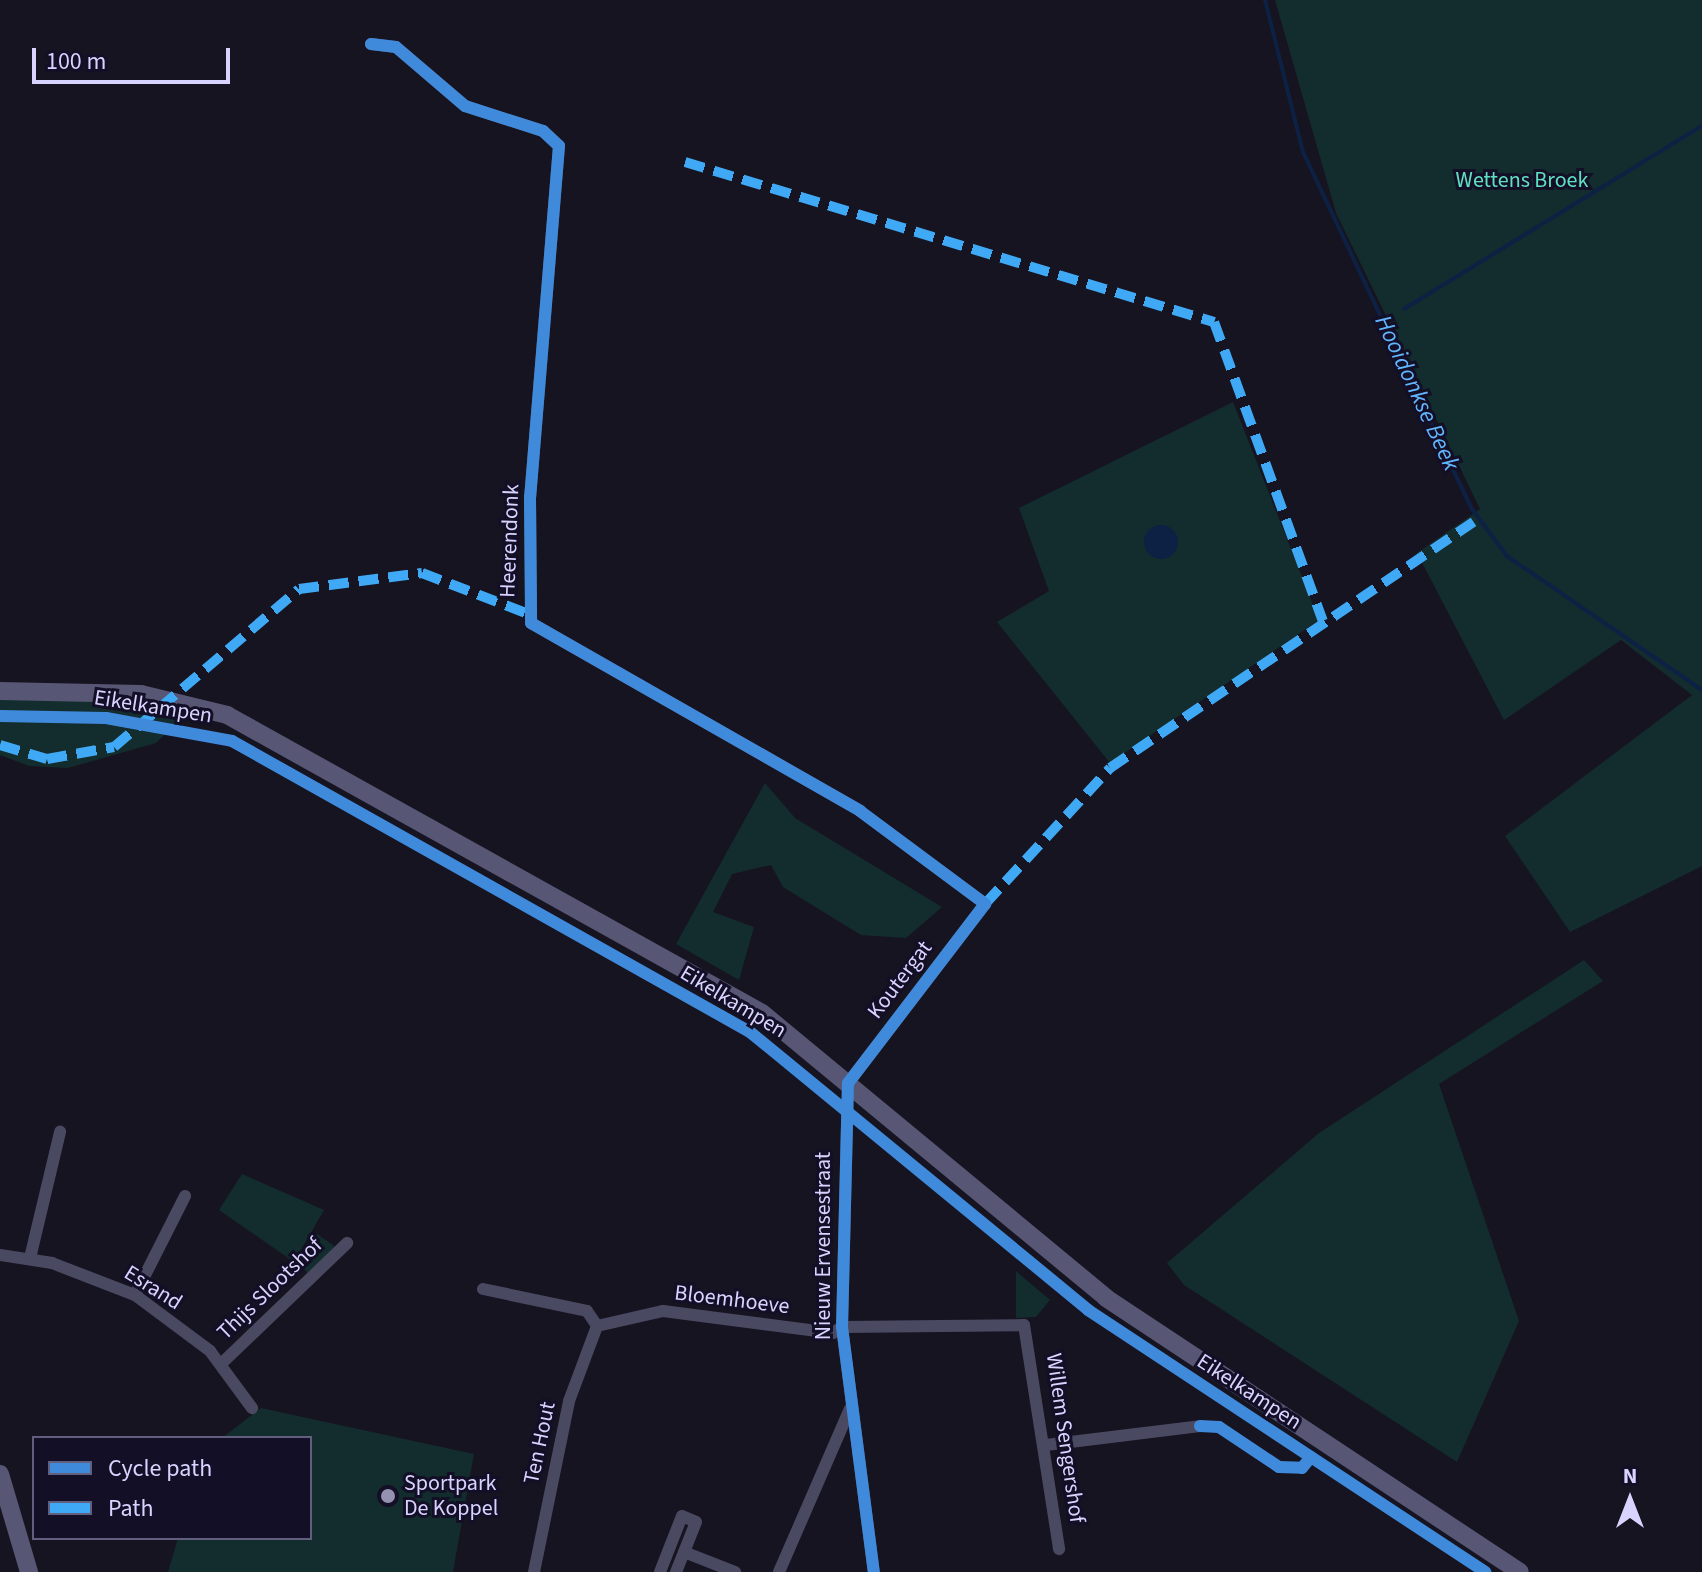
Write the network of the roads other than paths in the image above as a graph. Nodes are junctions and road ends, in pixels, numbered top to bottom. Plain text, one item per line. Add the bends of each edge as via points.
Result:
1 (371, 44) dead end
2 (0, 691) edge
3 (985, 904) joint
4 (848, 1083) junction
5 (60, 1132) dead end
6 (185, 1196) dead end
7 (347, 1243) dead end
8 (0, 1255) edge
9 (30, 1258) junction
10 (483, 1289) dead end
11 (135, 1295) junction
12 (597, 1326) junction
13 (842, 1327) junction
14 (221, 1364) junction
15 (252, 1408) dead end
16 (850, 1409) junction
17 (1200, 1426) dead end
18 (1046, 1445) junction
19 (0, 1474) edge
20 (1059, 1549) dead end
21 (684, 1552) junction
22 (29, 1572) edge
23 (534, 1572) edge
24 (660, 1572) edge
25 (676, 1572) edge
26 (735, 1572) edge
27 (779, 1572) edge
28 (874, 1572) edge
29 (1518, 1572) edge

1 - 3 street, Heerendonk via 396,47 465,106 543,131 559,146 530,497 531,623 860,811
2 - 4 street, Eikelkampen via 141,694 227,715 762,1013
3 - 4 street, Koutergat
4 - 13 street, Nieuw Ervensestraat
4 - 29 street, Eikelkampen via 1106,1298
5 - 9 street
6 - 11 street
7 - 14 street, Thijs Slootshof
8 - 9 street, Esrand
9 - 11 street, Esrand
10 - 12 street via 587,1311
11 - 14 street, Esrand
12 - 13 street, Bloemhoeve via 663,1311 833,1333
12 - 23 street, Ten Hout via 569,1401
13 - 16 street, Nieuw Ervensestraat
13 - 18 street, Willem Sengershof via 1024,1325
14 - 15 street, Esrand
16 - 27 street
16 - 28 street, Nieuw Ervensestraat
17 - 18 street
18 - 20 street, Willem Sengershof
19 - 22 street
21 - 24 street via 696,1522 682,1516
21 - 25 street
21 - 26 street

